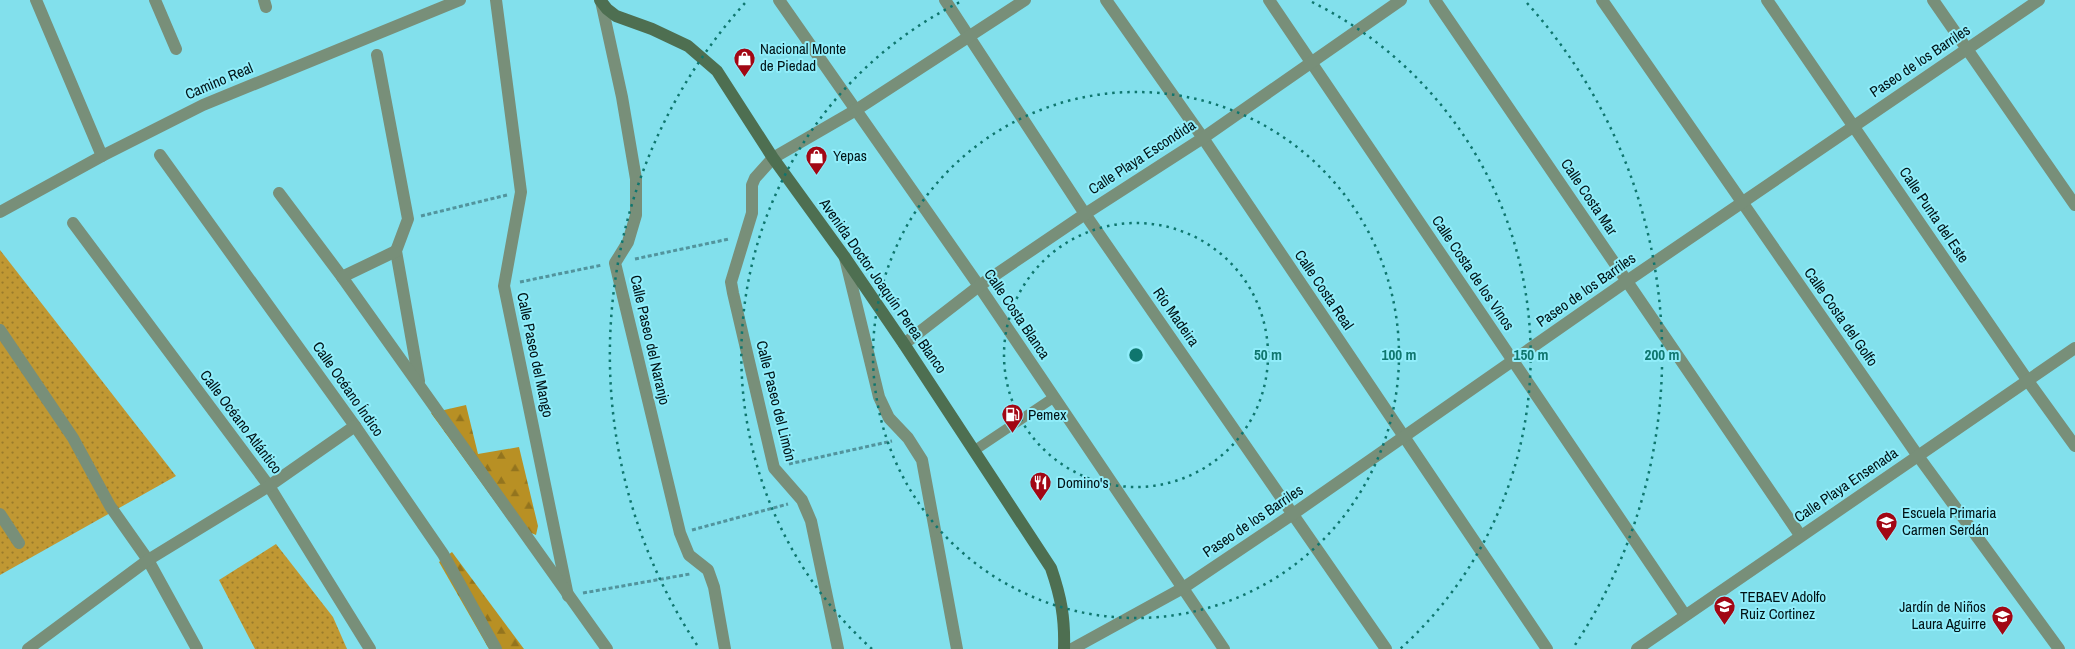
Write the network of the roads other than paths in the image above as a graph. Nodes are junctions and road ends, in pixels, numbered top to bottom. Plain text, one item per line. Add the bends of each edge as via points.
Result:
1 (36, 0) edge
2 (155, 0) edge
3 (460, 0) edge
4 (496, 0) edge
5 (779, 0) edge
6 (945, 0) edge
7 (1026, 0) edge
8 (1106, 0) edge
9 (1269, 0) edge
10 (1401, 0) edge
11 (1435, 0) edge
12 (1602, 0) edge
13 (1768, 0) edge
14 (1933, 0) edge
15 (2039, 0) edge
16 (600, 1) edge
17 (970, 37) junction
18 (176, 49) dead end
19 (1967, 49) junction
20 (377, 54) dead end
21 (1310, 61) junction
22 (856, 110) junction
23 (1854, 126) junction
24 (1202, 138) junction
25 (160, 155) dead end
26 (102, 156) junction
27 (773, 158) junction
28 (279, 193) dead end
29 (1742, 203) junction
30 (2075, 205) edge
31 (0, 212) edge
32 (1085, 214) junction
33 (73, 223) dead end
34 (396, 251) junction
35 (844, 256) junction
36 (342, 277) junction
37 (1627, 281) junction
38 (979, 286) junction
39 (0, 330) edge
40 (904, 344) junction
41 (2075, 348) edge
42 (1512, 360) junction
43 (2028, 381) junction
44 (419, 386) junction
45 (1053, 398) junction
46 (355, 426) junction
47 (1403, 436) junction
48 (2075, 446) edge
49 (975, 450) junction
50 (1918, 456) junction
51 (269, 486) junction
52 (0, 514) edge
53 (1293, 514) junction
54 (1800, 535) junction
55 (19, 544) dead end
56 (148, 560) junction
57 (1183, 588) junction
58 (568, 596) junction
59 (1685, 615) junction
60 (28, 649) edge
61 (197, 649) edge
62 (370, 649) edge
63 (496, 649) edge
64 (608, 649) edge
65 (726, 649) edge
66 (838, 649) edge
67 (957, 649) edge
68 (1064, 649) edge
69 (1072, 649) edge
70 (1224, 649) edge
71 (1386, 649) edge
72 (1547, 649) edge
73 (1637, 649) edge
74 (2058, 649) edge

1 - 26 street
2 - 18 street
3 - 26 street, Camino Real via 202,105
4 - 58 street, Calle Paseo del Mango via 520,192 504,286
5 - 22 street, Calle Costa Blanca
6 - 17 street, Río Madeira
7 - 17 street, Calle Paseo del Limón
8 - 24 street, Calle Costa Real
9 - 21 street, Calle Costa de los Vinos
10 - 21 street, Calle Playa Escondida
11 - 37 street, Calle Costa Mar
12 - 29 street, Calle Costa del Golfo
13 - 23 street, Calle Punta del Este
14 - 19 street
15 - 19 street, Paseo de los Barriles
16 - 27 main road, Avenida Doctor Joaquín Perea Blanco via 616,16 670,36 704,58 717,71
16 - 65 street, Calle Paseo del Naranjo via 622,97 636,179 636,215 628,242 615,263 680,533 689,555 708,570
17 - 22 street, Calle Paseo del Limón
17 - 32 street, Río Madeira
19 - 23 street, Paseo de los Barriles
19 - 30 street
20 - 34 street via 408,219
21 - 24 street, Calle Playa Escondida
21 - 42 street, Calle Costa de los Vinos
22 - 27 street, Calle Paseo del Limón
22 - 38 street, Calle Costa Blanca
23 - 29 street, Paseo de los Barriles
23 - 43 street, Calle Punta del Este
24 - 32 street, Calle Playa Escondida
24 - 47 street, Calle Costa Real
25 - 46 street, Calle Océano Índico
26 - 31 street, Camino Real
27 - 35 main road, Avenida Doctor Joaquín Perea Blanco
27 - 66 street, Calle Paseo del Limón via 752,185 752,213 731,282 774,468 802,500 811,521
28 - 36 street
29 - 37 street, Paseo de los Barriles
29 - 50 street, Calle Costa del Golfo
32 - 38 street, Calle Playa Escondida
32 - 53 street, Río Madeira
33 - 51 street, Calle Océano Atlántico
34 - 36 street
34 - 44 street
35 - 40 main road, Avenida Doctor Joaquín Perea Blanco
35 - 67 street via 879,397 889,418 908,438 922,460
36 - 44 street
37 - 42 street, Paseo de los Barriles
37 - 54 street, Calle Costa Mar
38 - 40 street, Calle Playa Escondida
38 - 45 street, Calle Costa Blanca
39 - 56 street via 73,438 110,506
40 - 49 main road, Avenida Doctor Joaquín Perea Blanco
41 - 43 street, Calle Playa Ensenada
42 - 47 street, Paseo de los Barriles
42 - 59 street, Calle Costa de los Vinos
43 - 48 street, Calle Punta del Este
43 - 50 street, Calle Playa Ensenada
44 - 58 street
45 - 49 lane
45 - 57 street, Calle Costa Blanca
46 - 51 street
46 - 63 street, Calle Océano Índico via 443,554
47 - 53 street, Paseo de los Barriles
47 - 72 street, Calle Costa Real
49 - 68 main road, Avenida Doctor Joaquín Perea Blanco via 1051,568 1065,624
50 - 54 street, Calle Playa Ensenada
50 - 74 street, Calle Costa del Golfo
51 - 56 street
51 - 62 street, Calle Océano Atlántico
52 - 55 street
53 - 57 street, Paseo de los Barriles
53 - 71 street, Río Madeira
54 - 59 street, Calle Playa Ensenada
56 - 60 street
56 - 61 street
57 - 69 street, Paseo de los Barriles
57 - 70 street, Calle Costa Blanca
58 - 64 street
59 - 73 street, Calle Playa Ensenada

